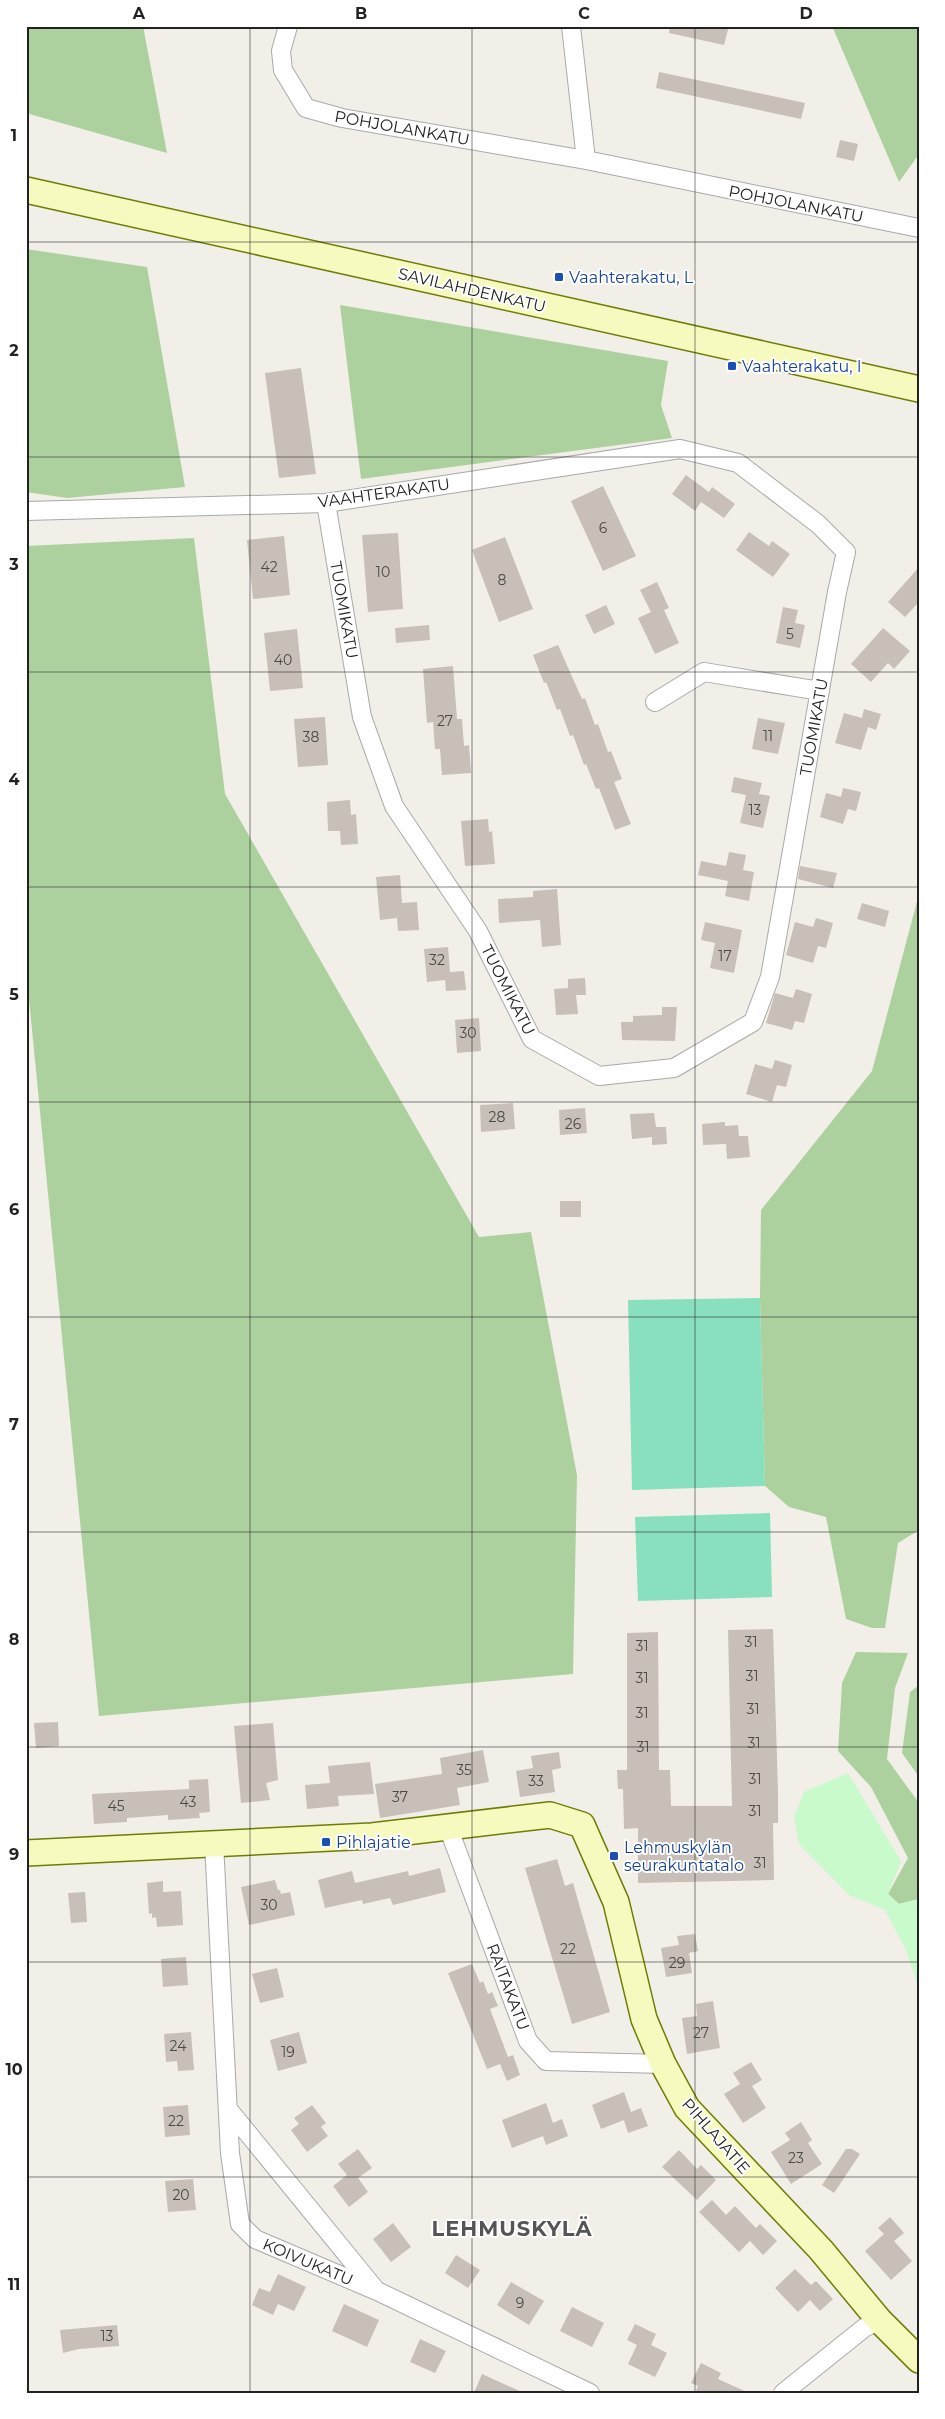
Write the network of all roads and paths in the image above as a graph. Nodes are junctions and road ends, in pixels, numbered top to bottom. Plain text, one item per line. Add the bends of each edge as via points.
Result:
1 (288, 26) edge
2 (571, 26) edge
3 (586, 160) junction
4 (26, 190) edge
5 (919, 228) edge
6 (919, 389) edge
7 (738, 463) joint
8 (326, 503) junction
9 (26, 511) edge
10 (820, 691) junction
11 (655, 702) dead end
12 (448, 1827) junction
13 (214, 1842) junction
14 (26, 1854) edge
15 (663, 2064) junction
16 (228, 2109) junction
17 (377, 2291) junction
18 (879, 2320) junction
19 (919, 2360) edge
20 (590, 2393) edge
21 (783, 2393) edge

1 - 3 street, POHJOLANKATU via 281,51 283,70 306,108 342,118
2 - 3 street
3 - 5 street, POHJOLANKATU
4 - 6 street, SAVILAHDENKATU
7 - 8 street, VAAHTERAKATU via 680,450
7 - 10 street, TUOMIKATU via 818,524 846,552
8 - 9 street, VAAHTERAKATU
8 - 10 street, TUOMIKATU via 362,716 394,806 478,930 532,1039 599,1076 674,1068 753,1022 770,977
10 - 11 street via 704,672
12 - 13 street, PIHLAJATIE via 372,1836
12 - 15 street, RAITAKATU via 528,2041 546,2061
12 - 15 street, PIHLAJATIE via 550,1815 582,1825 616,1902 644,2019
13 - 14 street, PIHLAJATIE
13 - 16 street, KOIVUKATU
15 - 18 street, PIHLAJATIE via 687,2108 821,2250
16 - 17 street, KOIVUKATU
16 - 17 street, KOIVUKATU via 230,2153 240,2224 255,2238
17 - 20 street, KOIVUKATU
18 - 19 street, PIHLAJATIE
18 - 21 street via 864,2328

